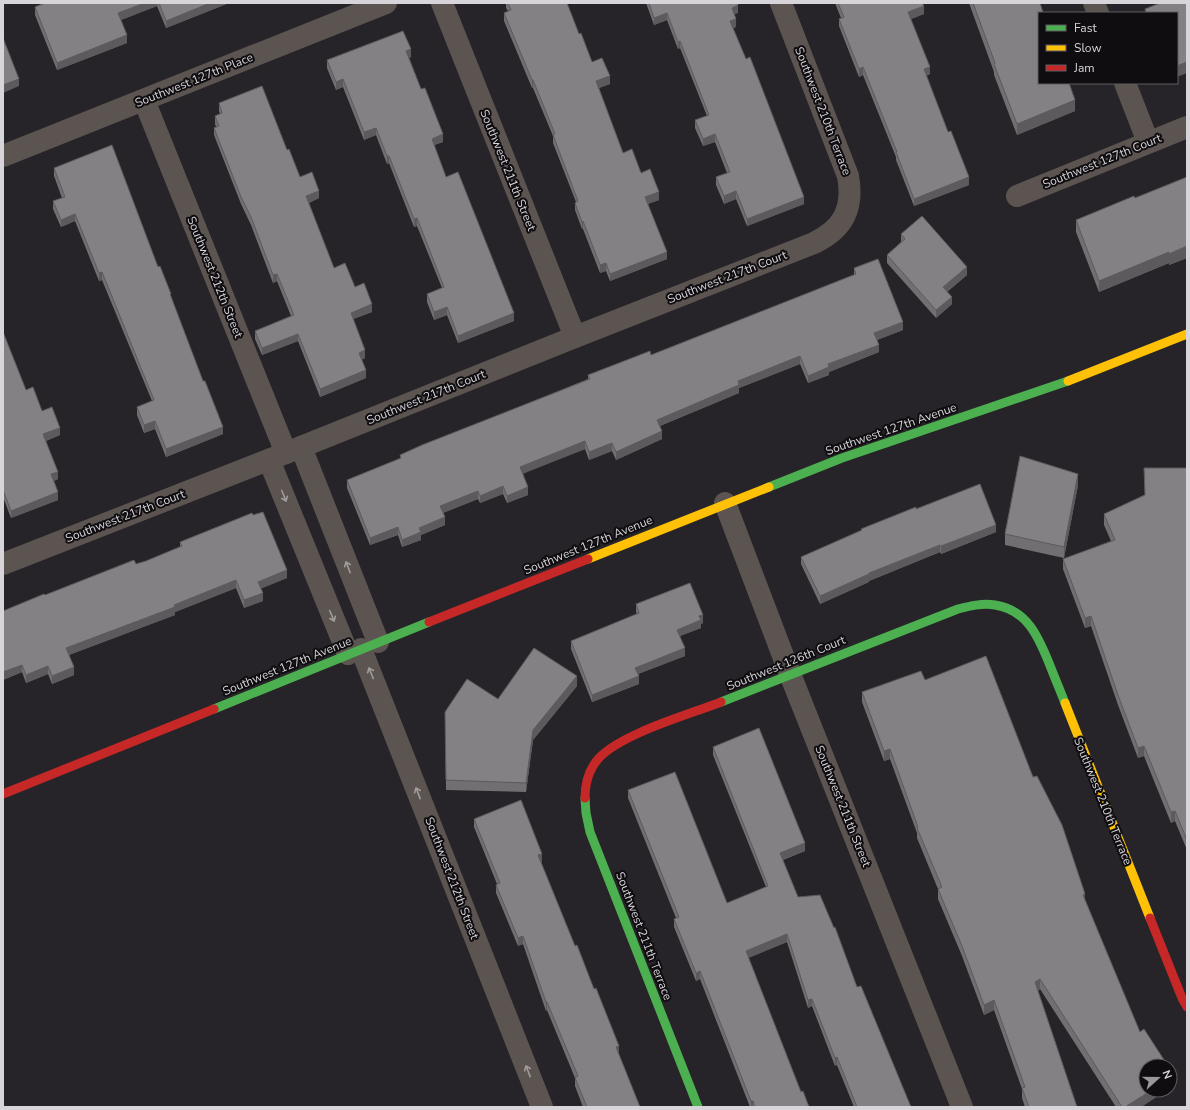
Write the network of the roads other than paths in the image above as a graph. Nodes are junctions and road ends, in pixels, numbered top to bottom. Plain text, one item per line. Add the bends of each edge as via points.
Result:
1 (386, 3) edge
2 (442, 3) edge
3 (781, 3) edge
4 (1125, 84) edge
5 (144, 100) junction
6 (1187, 127) edge
7 (1148, 142) junction
8 (3, 156) edge
9 (1017, 196) dead end
10 (843, 220) joint
11 (1187, 334) edge
12 (575, 337) junction
13 (285, 453) junction
14 (725, 503) junction
15 (3, 564) edge
16 (1004, 607) joint
17 (362, 649) junction
18 (790, 674) junction
19 (589, 772) joint
20 (3, 794) edge
21 (1187, 1007) edge
22 (542, 1107) edge
23 (698, 1107) edge
24 (962, 1107) edge

1 - 5 street, Southwest 127th Place
2 - 12 street, Southwest 211th Street
3 - 10 street, Southwest 210th Terrace via 848,176 851,191 849,206
4 - 7 street
5 - 8 street, Southwest 127th Place
5 - 13 street, Southwest 212th Street
6 - 7 street, Southwest 127th Court
7 - 9 street, Southwest 127th Court
10 - 12 street, Southwest 217th Court via 824,239 814,244
11 - 14 street, Southwest 127th Avenue via 1085,375 842,458
12 - 13 street, Southwest 217th Court
13 - 15 street, Southwest 217th Court
17 -> 13 street, Southwest 212th Street
13 -> 17 street, Southwest 212th Street
14 - 17 street, Southwest 127th Avenue
14 - 18 street, Southwest 211th Street
16 - 18 street, Southwest 126th Court via 985,604 958,609
16 - 21 street, Southwest 210th Terrace via 1024,619 1039,638
17 - 20 street, Southwest 127th Avenue
22 -> 17 street, Southwest 212th Street
18 - 19 street, Southwest 126th Court via 619,744 606,751
18 - 24 street, Southwest 211th Street
19 - 23 street, Southwest 211th Terrace via 584,802 590,832

